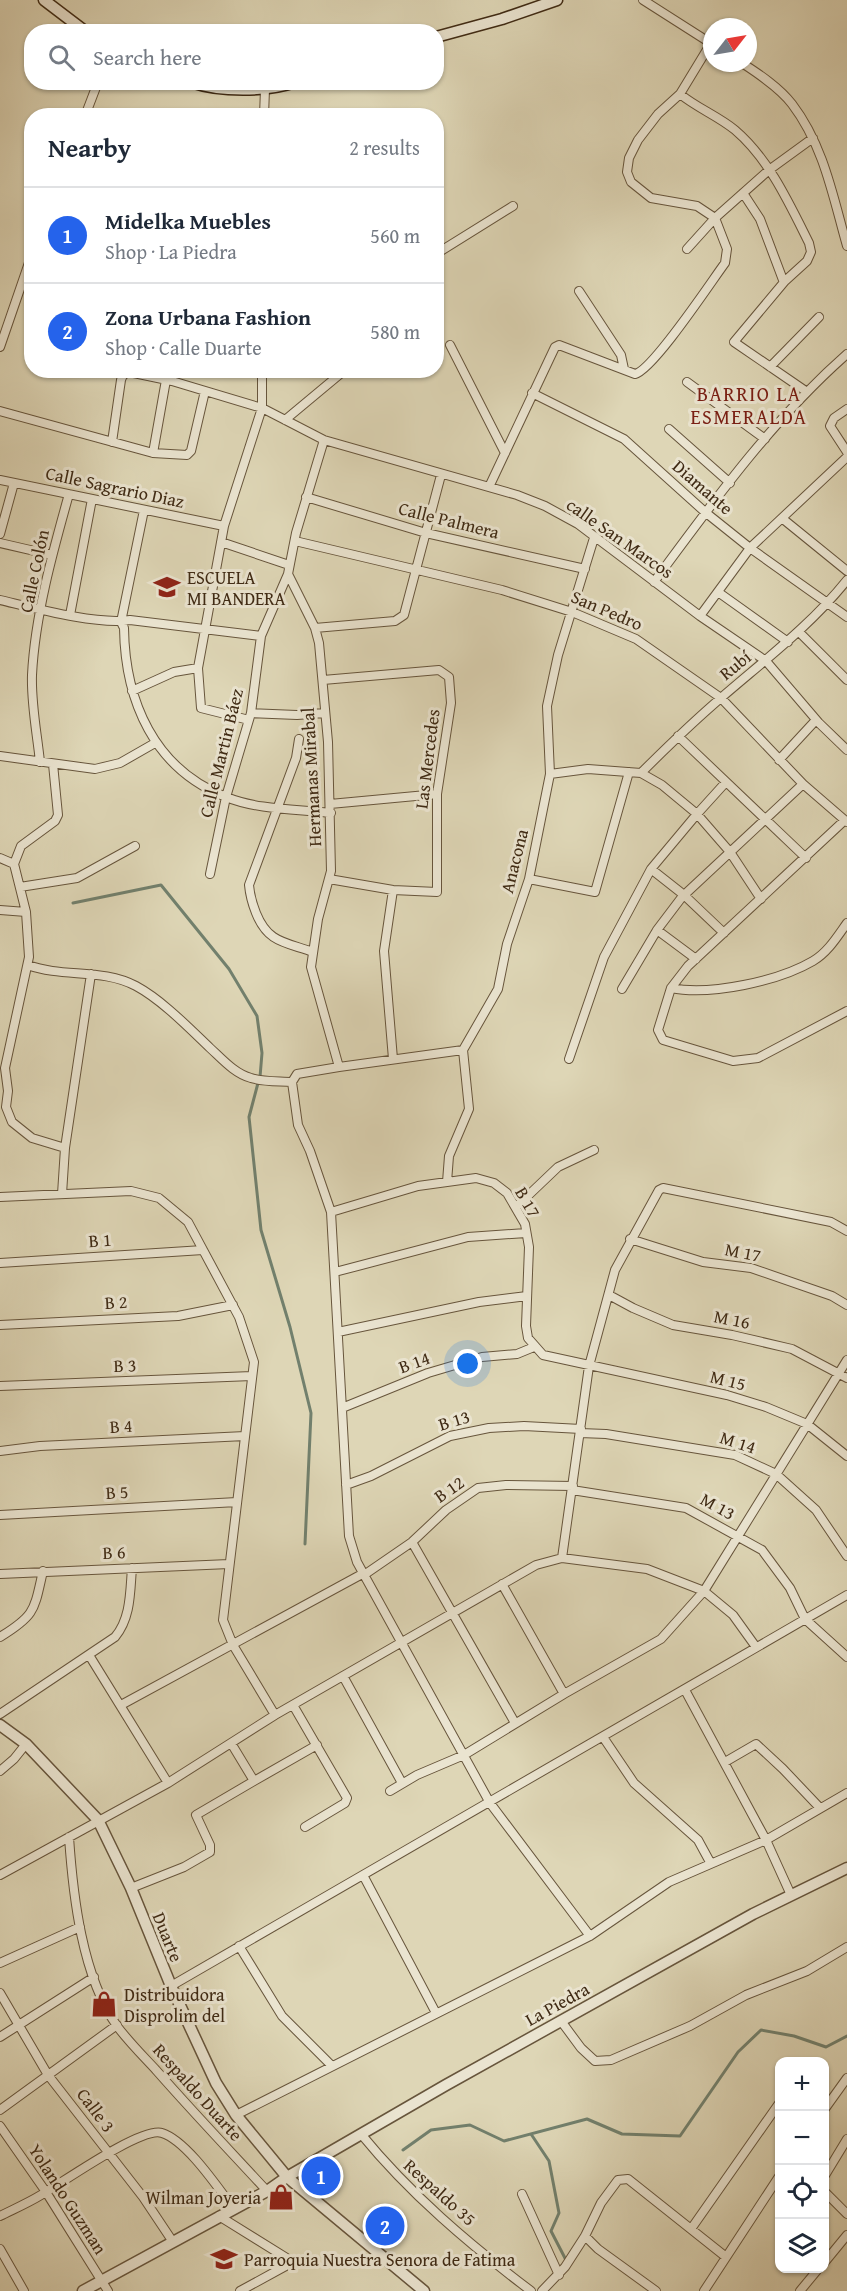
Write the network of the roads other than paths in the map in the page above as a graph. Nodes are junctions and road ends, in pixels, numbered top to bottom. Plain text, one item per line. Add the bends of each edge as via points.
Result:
1 (44, 0) edge
2 (557, 0) edge
3 (643, 0) edge
4 (76, 24) edge
5 (444, 36) edge
6 (703, 39) edge
7 (703, 57) edge
8 (756, 72) edge
9 (95, 90) edge
10 (265, 90) edge
11 (680, 94) junction
12 (88, 108) edge
13 (264, 108) edge
14 (813, 138) junction
15 (769, 170) junction
16 (743, 193) junction
17 (513, 206) dead end
18 (715, 218) junction
19 (847, 246) edge
20 (444, 249) edge
21 (687, 249) dead end
22 (24, 277) edge
23 (785, 281) junction
24 (579, 291) dead end
25 (819, 317) dead end
26 (450, 345) dead end
27 (0, 347) edge
28 (847, 354) edge
29 (770, 367) junction
30 (624, 369) junction
31 (123, 378) edge
32 (157, 378) edge
33 (262, 378) edge
34 (334, 378) edge
35 (166, 380) junction
36 (687, 382) dead end
37 (205, 391) junction
38 (807, 392) junction
39 (532, 393) junction
40 (262, 408) junction
41 (847, 409) edge
42 (0, 411) edge
43 (285, 420) junction
44 (669, 429) dead end
45 (765, 439) junction
46 (324, 440) junction
47 (112, 442) junction
48 (153, 453) junction
49 (505, 453) junction
50 (847, 455) edge
51 (441, 475) junction
52 (0, 480) edge
53 (14, 483) junction
54 (730, 483) junction
55 (489, 487) junction
56 (69, 494) junction
57 (306, 498) junction
58 (92, 499) junction
59 (144, 510) junction
60 (705, 512) junction
61 (783, 519) junction
62 (224, 526) junction
63 (426, 533) junction
64 (0, 534) edge
65 (594, 538) junction
66 (295, 541) junction
67 (221, 542) junction
68 (0, 543) edge
69 (750, 548) junction
70 (52, 555) junction
71 (417, 569) junction
72 (585, 569) junction
73 (289, 570) junction
74 (847, 571) edge
75 (847, 580) edge
76 (654, 582) junction
77 (718, 592) junction
78 (0, 600) edge
79 (828, 604) junction
80 (41, 610) junction
81 (572, 612) junction
82 (70, 615) junction
83 (700, 616) junction
84 (847, 617) edge
85 (121, 622) junction
86 (205, 628) junction
87 (315, 628) junction
88 (800, 632) junction
89 (261, 636) junction
90 (788, 642) junction
91 (766, 661) junction
92 (198, 668) junction
93 (322, 680) junction
94 (847, 680) edge
95 (132, 691) junction
96 (721, 698) junction
97 (326, 713) junction
98 (250, 716) junction
99 (816, 720) junction
100 (678, 736) junction
101 (299, 740) dead end
102 (155, 743) junction
103 (847, 750) edge
104 (0, 756) edge
105 (779, 759) junction
106 (40, 762) junction
107 (52, 764) junction
108 (629, 772) junction
109 (641, 773) junction
110 (550, 774) junction
111 (726, 782) junction
112 (803, 784) junction
113 (436, 794) junction
114 (226, 797) junction
115 (277, 807) junction
116 (330, 808) junction
117 (697, 814) junction
118 (765, 818) junction
119 (846, 821) edge
120 (135, 846) dead end
121 (730, 852) junction
122 (0, 858) edge
123 (806, 858) junction
124 (14, 864) junction
125 (651, 869) junction
126 (210, 874) dead end
127 (329, 879) junction
128 (529, 879) junction
129 (20, 887) junction
130 (393, 890) junction
131 (684, 895) junction
132 (761, 899) junction
133 (0, 910) edge
134 (26, 912) junction
135 (847, 923) edge
136 (657, 930) junction
137 (724, 933) junction
138 (313, 952) junction
139 (696, 959) junction
140 (28, 966) junction
141 (91, 974) junction
142 (671, 988) junction
143 (622, 989) dead end
144 (847, 1011) edge
145 (463, 1050) junction
146 (393, 1059) junction
147 (569, 1059) dead end
148 (3, 1067) edge
149 (339, 1067) junction
150 (292, 1082) junction
151 (65, 1148) junction
152 (594, 1150) dead end
153 (447, 1182) junction
154 (62, 1194) junction
155 (0, 1197) edge
156 (516, 1207) junction
157 (331, 1212) junction
158 (847, 1231) edge
159 (526, 1233) junction
160 (630, 1239) junction
161 (203, 1250) junction
162 (0, 1263) edge
163 (335, 1272) junction
164 (609, 1295) junction
165 (527, 1296) junction
166 (233, 1305) junction
167 (847, 1305) edge
168 (0, 1325) edge
169 (338, 1332) junction
170 (534, 1347) junction
171 (847, 1360) edge
172 (589, 1366) junction
173 (843, 1375) edge
174 (252, 1376) junction
175 (0, 1386) edge
176 (342, 1408) junction
177 (807, 1424) junction
178 (580, 1431) junction
179 (244, 1436) junction
180 (0, 1451) edge
181 (847, 1456) edge
182 (776, 1474) junction
183 (346, 1485) junction
184 (573, 1488) junction
185 (237, 1502) junction
186 (0, 1515) edge
187 (738, 1537) junction
188 (412, 1542) junction
189 (847, 1556) edge
190 (562, 1558) junction
191 (229, 1564) junction
192 (132, 1568) junction
193 (42, 1571) junction
194 (0, 1574) edge
195 (364, 1574) junction
196 (502, 1584) junction
197 (704, 1591) junction
198 (847, 1595) edge
199 (452, 1613) junction
200 (805, 1619) junction
201 (0, 1636) edge
202 (402, 1642) junction
203 (233, 1645) junction
204 (756, 1647) junction
205 (88, 1655) junction
206 (847, 1657) edge
207 (343, 1677) junction
208 (685, 1690) junction
209 (564, 1694) junction
210 (121, 1705) junction
211 (293, 1705) junction
212 (0, 1714) edge
213 (275, 1715) junction
214 (515, 1723) junction
215 (0, 1725) edge
216 (603, 1737) junction
217 (231, 1743) junction
218 (26, 1744) junction
219 (317, 1745) junction
220 (464, 1755) junction
221 (725, 1762) junction
222 (0, 1771) edge
223 (254, 1781) junction
224 (168, 1783) junction
225 (402, 1783) junction
226 (390, 1791) dead end
227 (847, 1793) edge
228 (490, 1803) junction
229 (820, 1808) junction
230 (98, 1820) junction
231 (305, 1827) dead end
232 (69, 1837) junction
233 (766, 1840) junction
234 (710, 1862) junction
235 (847, 1868) edge
236 (0, 1875) edge
237 (363, 1875) junction
238 (131, 1888) junction
239 (791, 1895) junction
240 (80, 1927) junction
241 (590, 1936) junction
242 (239, 1946) junction
243 (847, 1947) edge
244 (0, 1964) edge
245 (94, 1977) junction
246 (171, 1986) junction
247 (0, 1993) edge
248 (436, 2013) junction
249 (561, 2021) junction
250 (17, 2025) junction
251 (117, 2025) junction
252 (0, 2037) edge
253 (332, 2066) junction
254 (48, 2075) junction
255 (847, 2078) edge
256 (829, 2104) edge
257 (775, 2109) edge
258 (0, 2110) edge
259 (236, 2115) junction
260 (0, 2126) edge
261 (361, 2134) junction
262 (847, 2139) edge
263 (108, 2154) junction
264 (829, 2170) edge
265 (287, 2177) junction
266 (775, 2183) edge
267 (267, 2191) junction
268 (46, 2192) junction
269 (522, 2194) dead end
270 (829, 2195) edge
271 (234, 2209) junction
272 (847, 2214) edge
273 (0, 2216) edge
274 (219, 2216) junction
275 (691, 2229) junction
276 (847, 2235) edge
277 (585, 2236) junction
278 (173, 2242) junction
279 (0, 2249) edge
280 (726, 2258) junction
281 (829, 2258) edge
282 (815, 2273) edge
283 (559, 2275) junction
284 (102, 2281) junction
285 (24, 2291) edge
286 (83, 2291) edge
287 (108, 2291) edge
288 (240, 2291) edge
289 (424, 2291) edge
290 (531, 2291) edge
291 (542, 2291) edge
292 (656, 2291) edge
293 (704, 2291) edge
294 (800, 2291) edge

1 - 4 street
2 - 5 street
3 - 6 street
7 - 11 street
8 - 14 street via 792,103
9 - 12 street
10 - 13 street
11 - 15 street via 735,130
11 - 18 street via 646,128 629,158 627,172 631,182 651,198 697,206
14 - 15 street
14 - 19 street via 828,174
15 - 16 street
15 - 23 street via 811,248 807,261
16 - 18 street
16 - 23 street via 760,219
17 - 20 street
18 - 21 street
18 - 30 street via 727,249 724,262 645,369 635,374
22 - 27 street
23 - 29 street via 734,342
24 - 30 street via 621,356
25 - 29 street
26 - 49 street
28 - 38 street
29 - 38 street
30 - 39 street via 557,346
31 - 47 street, calle San Marcos
32 - 35 street, calle San Marcos
33 - 40 street
34 - 43 street
35 - 37 street, calle San Marcos
35 - 48 street
36 - 45 street
37 - 40 street, calle San Marcos
37 - 48 street via 191,451 175,456
38 - 45 street
39 - 49 street
39 - 60 street, Diamante via 624,439
40 - 43 street, calle San Marcos
40 - 62 street
41 - 50 street via 830,426
42 - 47 street
43 - 46 street, calle San Marcos
44 - 54 street
45 - 54 street
46 - 51 street, calle San Marcos
46 - 57 street
47 - 48 street
49 - 55 street
50 - 61 street
51 - 55 street, calle San Marcos
51 - 63 street
52 - 53 street, Calle Sagrario Diaz
53 - 56 street, Calle Sagrario Diaz
53 - 64 street
54 - 60 street
55 - 65 street, calle San Marcos via 545,506 572,520
56 - 58 street, Calle Sagrario Diaz
56 - 70 street, Calle Colón
57 - 63 street, Calle Palmera
57 - 66 street
58 - 59 street, Calle Sagrario Diaz
58 - 82 street
59 - 62 street, Calle Sagrario Diaz
59 - 85 street
60 - 69 street, Diamante
60 - 76 street
61 - 69 street
61 - 74 street
62 - 67 street
63 - 71 street
63 - 72 street, Calle Palmera
65 - 72 street, Anacona
65 - 76 street, calle San Marcos
66 - 71 street, San Pedro
66 - 73 street
67 - 73 street
67 - 86 street
68 - 70 street
69 - 77 street
69 - 79 street, Diamante
70 - 80 street, Calle Colón
71 - 81 street, San Pedro
71 - 87 street via 404,615 395,621
72 - 81 street, Anacona
73 - 87 street, Hermanas Mirabal
73 - 89 street, Calle Martin Báez
75 - 79 street, Rubí
76 - 83 street, calle San Marcos
77 - 83 street
77 - 90 street
78 - 80 street
79 - 84 street, Diamante
79 - 88 street, Rubí
80 - 82 street
80 - 106 street, Calle Colón via 32,674
81 - 96 street, San Pedro via 636,639
81 - 110 street, Anacona via 547,706
82 - 85 street
83 - 91 street, calle San Marcos
85 - 86 street
85 - 95 street
86 - 89 street
86 - 92 street
87 - 93 street, Hermanas Mirabal
88 - 90 street, Rubí
88 - 94 street
89 - 98 street, Calle Martin Báez
90 - 91 street, Rubí
91 - 96 street, Rubí
91 - 99 street, calle San Marcos
92 - 95 street via 174,672
92 - 98 street via 201,708
93 - 97 street, Hermanas Mirabal
93 - 113 street, Las Mercedes via 440,670 449,677 451,703
95 - 102 street
96 - 100 street, Rubí
96 - 105 street, San Pedro
97 - 98 street
97 - 116 street, Hermanas Mirabal
98 - 114 street, Calle Martin Báez
99 - 103 street, calle San Marcos
99 - 105 street
100 - 109 street, Rubí
100 - 111 street
101 - 115 street
102 - 107 street via 120,763 95,769
102 - 114 street via 196,782
104 - 106 street
105 - 112 street, San Pedro
106 - 107 street
107 - 124 street via 58,815 21,846
108 - 109 street
108 - 110 street via 588,769
108 - 128 street via 595,892
109 - 117 street
110 - 128 street, Anacona
111 - 117 street
111 - 118 street
112 - 118 street
112 - 119 street, San Pedro
113 - 116 street
113 - 130 street, Las Mercedes via 437,892
114 - 115 street
114 - 126 street, Calle Martin Báez
115 - 116 street
115 - 138 street via 249,885 249,896 264,930
116 - 127 street, Hermanas Mirabal
117 - 121 street
117 - 125 street
118 - 121 street
118 - 123 street
119 - 123 street
120 - 129 street via 77,878
121 - 131 street
121 - 132 street
122 - 124 street
123 - 132 street
124 - 129 street
125 - 131 street
125 - 147 street via 604,957
127 - 130 street
127 - 138 street, Hermanas Mirabal
128 - 145 street, Anacona via 507,944 498,989
129 - 134 street
130 - 146 street via 384,951
131 - 136 street
131 - 137 street
132 - 137 street
133 - 134 street
134 - 140 street
135 - 142 street via 814,960 777,977 705,992
136 - 139 street
136 - 143 street
137 - 139 street
138 - 149 street, Hermanas Mirabal via 311,967
139 - 142 street
140 - 141 street
140 - 148 street
141 - 150 street via 138,987 242,1074 252,1079
141 - 151 street
142 - 144 street via 658,1030 663,1040 733,1061 758,1058
145 - 146 street
145 - 153 street via 469,1109 449,1156
146 - 149 street
148 - 151 street via 8,1091 6,1107 12,1122 32,1138
149 - 150 street via 297,1074
150 - 157 street via 298,1125
151 - 154 street
152 - 156 street via 558,1167
153 - 156 street, B 17 via 476,1178 494,1183
153 - 157 street, B 17 via 418,1186
154 - 155 street
154 - 161 street via 131,1191 159,1198 188,1222
156 - 159 street, B 17
157 - 163 street
158 - 160 street via 831,1222 663,1188
159 - 163 street via 468,1237
159 - 165 street, B 17
160 - 164 street via 615,1270
160 - 167 street, M 17 via 703,1262 751,1269 832,1296
161 - 162 street, B 1
161 - 166 street
163 - 169 street
164 - 172 street
164 - 173 street, M 16 via 673,1324 792,1349
165 - 169 street via 479,1302
165 - 170 street, B 17 via 526,1326
166 - 168 street, B 2 via 178,1316
166 - 174 street via 254,1362
169 - 176 street
170 - 172 street via 543,1355
170 - 176 street, B 14 via 428,1373
171 - 173 street
172 - 177 street, M 15 via 727,1395
172 - 178 street
173 - 177 street
174 - 175 street, B 3
174 - 179 street
176 - 183 street
177 - 181 street, M 15
177 - 182 street
178 - 182 street, M 14 via 735,1455
178 - 183 street, B 13 via 524,1426 450,1436
178 - 184 street
179 - 180 street, B 4
179 - 185 street
182 - 187 street
182 - 189 street, M 14 via 816,1510
183 - 195 street via 349,1536
184 - 187 street, M 13 via 687,1508
184 - 188 street, B 12 via 478,1488 446,1510
184 - 190 street
185 - 186 street, B 5
185 - 191 street
187 - 197 street
187 - 200 street, M 13 via 762,1550 790,1588
188 - 195 street, B 12
188 - 199 street
190 - 196 street via 536,1565
190 - 197 street via 647,1569
191 - 192 street, B 6
191 - 203 street via 224,1620
192 - 193 street, B 6
192 - 205 street via 123,1627
193 - 194 street, B 6
193 - 201 street via 35,1604 27,1618
195 - 202 street
195 - 203 street, B 12
196 - 199 street
196 - 209 street
197 - 204 street via 733,1615
197 - 209 street via 661,1639
198 - 200 street
199 - 202 street
199 - 214 street
200 - 204 street
200 - 206 street
202 - 207 street
202 - 220 street
203 - 210 street, B 12
203 - 213 street
204 - 208 street
205 - 210 street
205 - 212 street
207 - 211 street
207 - 225 street
208 - 216 street
208 - 221 street
209 - 214 street
210 - 224 street
211 - 213 street
211 - 219 street
213 - 217 street
214 - 220 street
215 - 218 street, Duarte
216 - 228 street
216 - 234 street via 634,1783 698,1840
217 - 223 street
217 - 224 street
218 - 222 street
218 - 230 street, Duarte
219 - 223 street
219 - 231 street via 347,1798
220 - 225 street
220 - 228 street
221 - 229 street via 756,1744
221 - 233 street
223 - 238 street via 196,1815 210,1852 184,1868
224 - 230 street
225 - 226 street
227 - 229 street
228 - 237 street
228 - 241 street
229 - 233 street
230 - 232 street
230 - 238 street, Duarte
232 - 236 street
232 - 240 street, Respaldo Duarte
233 - 234 street
233 - 239 street
234 - 241 street via 669,1882
235 - 239 street, La Piedra
237 - 242 street
237 - 248 street
238 - 246 street, Duarte
239 - 249 street, La Piedra
240 - 244 street
240 - 245 street, Respaldo Duarte
241 - 248 street
242 - 246 street
242 - 253 street via 282,2016
243 - 249 street via 807,1971 746,1995 690,2026 611,2060 595,2061
245 - 250 street
245 - 251 street, Respaldo Duarte
246 - 259 street, Duarte via 216,2083
247 - 250 street, Calle 3
248 - 253 street
249 - 261 street, La Piedra
250 - 252 street
250 - 254 street, Calle 3
251 - 254 street
251 - 267 street, Respaldo Duarte
253 - 259 street
254 - 258 street
254 - 263 street, Calle 3
255 - 256 street
257 - 275 street
259 - 265 street, Duarte
260 - 268 street, Yolando Guzman
261 - 265 street, La Piedra
261 - 290 street, Respaldo 35 via 418,2198
262 - 264 street
263 - 268 street
263 - 271 street via 147,2133 162,2133 179,2143
263 - 278 street, Calle 3
265 - 267 street, La Piedra
265 - 289 street, Duarte
266 - 280 street
267 - 271 street, La Piedra
268 - 273 street
268 - 284 street, Yolando Guzman
269 - 283 street
270 - 272 street
271 - 274 street, La Piedra
274 - 278 street, La Piedra
274 - 288 street via 293,2262
275 - 277 street via 623,2178 601,2203
275 - 280 street
276 - 281 street
277 - 283 street
277 - 292 street
278 - 284 street, La Piedra
279 - 285 street
280 - 293 street
282 - 294 street
283 - 291 street
284 - 286 street, La Piedra
284 - 287 street, Yolando Guzman

